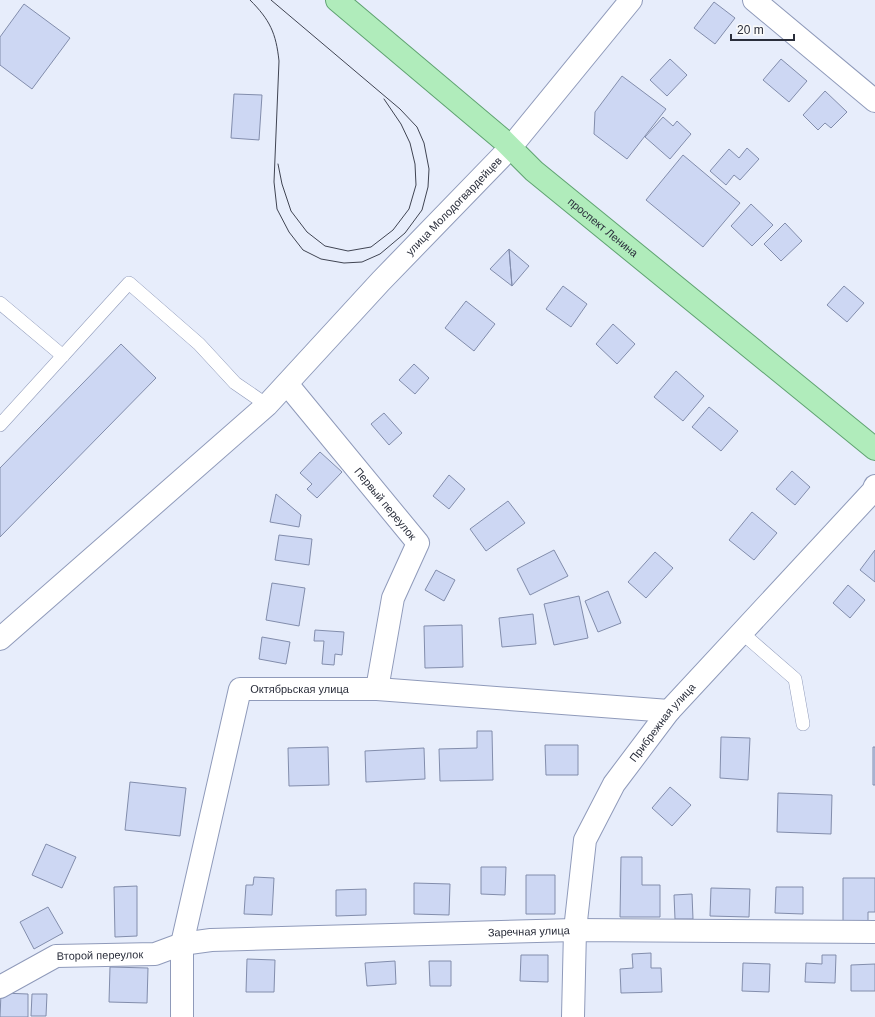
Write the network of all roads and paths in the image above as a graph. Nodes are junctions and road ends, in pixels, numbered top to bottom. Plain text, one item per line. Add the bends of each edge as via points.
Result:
1 (337, 0) edge
2 (631, 0) edge
3 (754, 0) edge
4 (875, 101) edge
5 (510, 148) junction
6 (0, 303) edge
7 (63, 356) junction
8 (287, 384) junction
9 (267, 404) junction
10 (0, 425) edge
11 (875, 449) edge
12 (875, 486) edge
13 (741, 632) junction
14 (0, 639) edge
15 (377, 689) junction
16 (670, 711) junction
17 (803, 724) dead end
18 (575, 930) junction
19 (875, 932) edge
20 (182, 944) junction
21 (0, 986) edge
22 (182, 1017) edge
23 (573, 1017) edge

1 - 5 main road, проспект Ленина
2 - 5 street, улица Молодогвардейцев
3 - 4 street
5 - 8 street, улица Молодогвардейцев via 381,281
5 - 11 main road, проспект Ленина via 546,181
6 - 7 lane
7 - 9 lane via 129,283 199,344 235,382
7 - 10 lane
8 - 9 street, улица Молодогвардейцев
8 - 15 street, Первый переулок via 418,543 393,598
9 - 14 street, улица Молодогвардейцев
12 - 13 street, Прибрежная улица
13 - 16 street, Прибрежная улица
13 - 17 lane via 795,679
15 - 16 street, Октябрьская улица
15 - 20 street, Октябрьская улица via 240,689
16 - 18 street, Прибрежная улица via 614,784 585,840
18 - 19 street, Заречная улица
18 - 20 street, Заречная улица via 211,940
18 - 23 street, Прибрежная улица
20 - 21 street, Второй переулок via 155,954 56,956
20 - 22 street, Октябрьская улица

